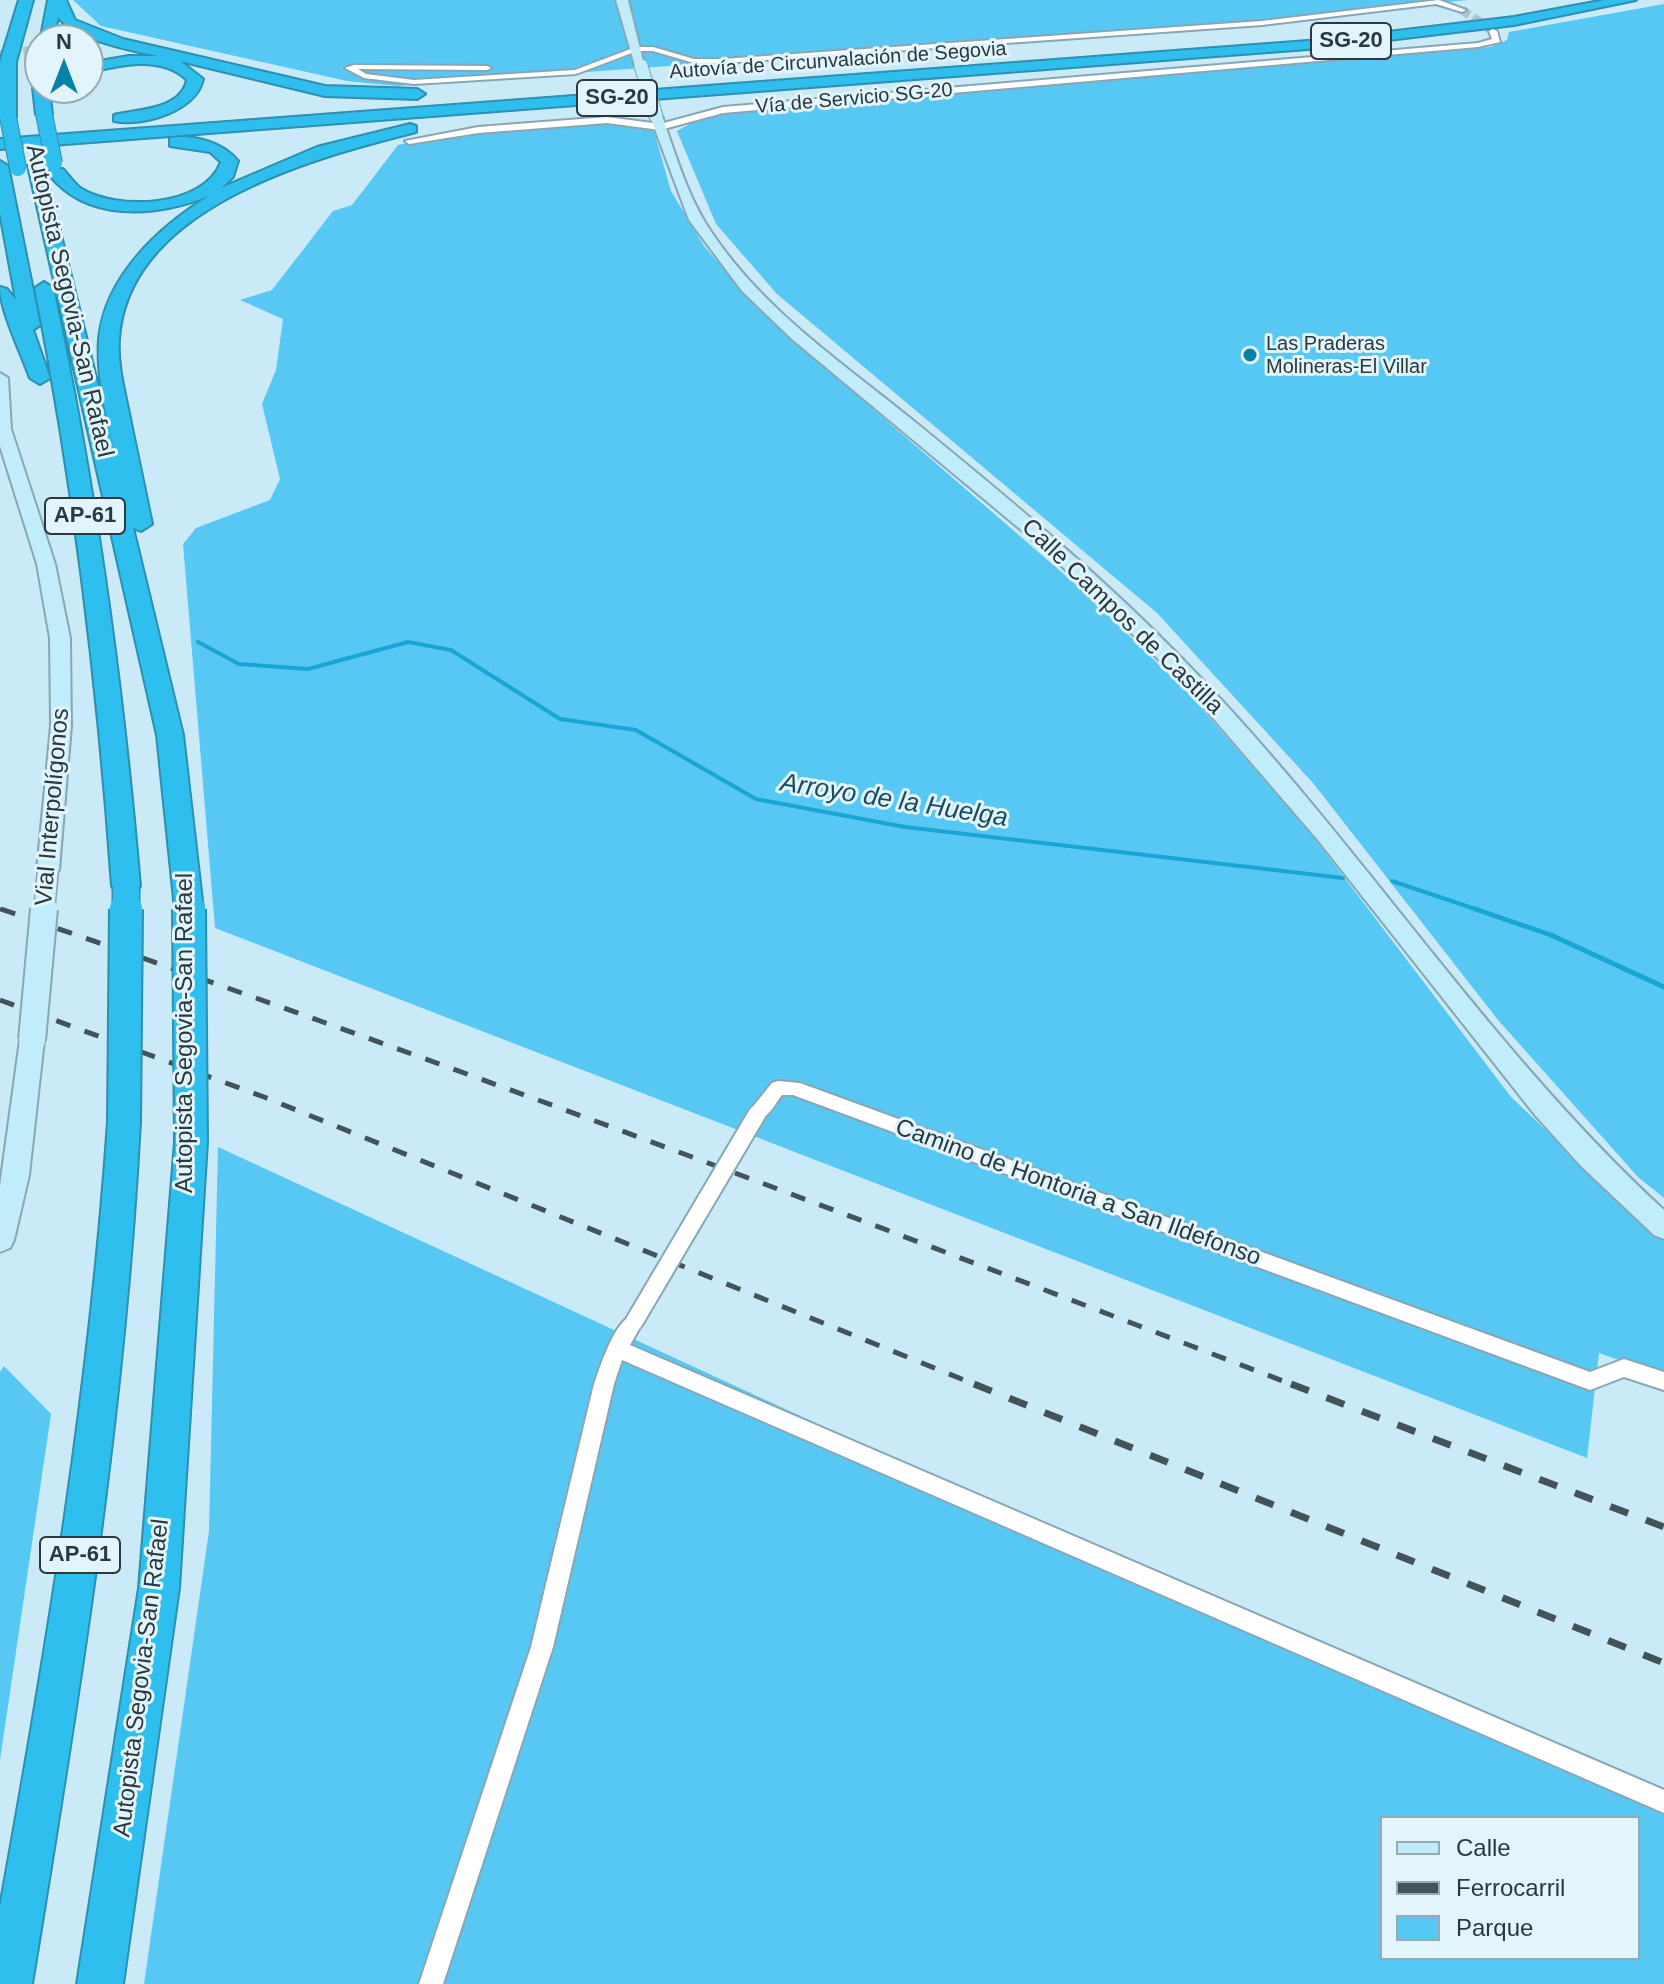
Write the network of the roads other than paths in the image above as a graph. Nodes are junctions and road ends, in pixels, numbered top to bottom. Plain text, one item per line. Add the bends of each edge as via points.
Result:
1 (12, 0) edge
2 (26, 0) edge
3 (40, 0) edge
4 (57, 0) edge
5 (622, 0) edge
6 (1559, 0) edge
7 (1629, 0) edge
8 (1462, 10) tunnel mouth
9 (50, 24) edge
10 (1493, 31) dead end
11 (0, 32) edge
12 (636, 49) junction
13 (104, 51) edge
14 (1233, 51) junction
15 (1050, 53) junction
16 (104, 65) edge
17 (230, 70) junction
18 (555, 73) junction
19 (499, 91) junction
20 (43, 104) edge
21 (625, 104) junction
22 (87, 121) junction
23 (4, 122) edge
24 (658, 122) junction
25 (0, 136) edge
26 (409, 141) dead end
27 (0, 144) edge
28 (106, 144) junction
29 (0, 153) edge
30 (28, 168) edge
31 (0, 183) edge
32 (33, 240) dead end
33 (40, 268) dead end
34 (0, 293) edge
35 (0, 378) edge
36 (40, 378) junction
37 (123, 434) junction
38 (170, 735) junction
39 (115, 736) junction
40 (1664, 1227) edge
41 (0, 1240) edge
42 (617, 1349) junction
43 (1664, 1381) edge
44 (1664, 1802) edge
45 (9, 1984) edge
46 (100, 1984) edge
47 (431, 1984) edge

1 - 11 highway
2 - 23 highway, Autopista Segovia-San Rafael / AP-61 via 8,62
3 - 30 highway, Autopista Segovia-San Rafael / AP-61 via 26,50
4 - 9 highway
4 - 17 highway via 64,17 91,33
5 - 12 main road, Calle Campos de Castilla
6 - 15 highway, Autovía de Circunvalación de Segovia / SG-20 via 1364,28
7 - 14 highway, Autovía de Circunvalación de Segovia / SG-20 via 1469,27
8 - 12 street, Vía de Servicio SG-20 via 1436,2 1206,27 723,61
10 - 24 street, Vía de Servicio SG-20 via 1497,40 1478,45 723,110
12 - 18 street via 593,68
12 - 24 main road, Calle Campos de Castilla, bridge
13 - 17 highway
14 - 21 highway
14 - 27 highway, Autovía de Circunvalación de Segovia / SG-20
15 - 19 highway
15 - 25 highway, Autovía de Circunvalación de Segovia / SG-20
16 - 22 highway via 160,62 187,69 196,83 188,96 167,108
17 - 19 highway via 342,93
18 - 18 street via 414,82 364,76 349,68
19 - 22 highway
20 - 30 highway, bridge
21 - 28 highway
21 - 37 highway via 458,120 363,139 281,166 190,215 151,249 122,293 111,324 108,344
22 - 23 highway
23 - 30 highway, Autopista Segovia-San Rafael / AP-61, bridge
24 - 26 street, Vía de Servicio SG-20 via 607,120
24 - 40 main road, Calle Campos de Castilla via 704,233 747,287 1034,531 1187,675 1292,791 1553,1119
28 - 29 highway
28 - 30 highway via 197,144 221,151 231,167 205,191 134,206 82,200
30 - 31 highway
30 - 32 highway, Autopista Segovia-San Rafael / AP-61
30 - 36 highway
30 - 37 highway
30 - 38 highway, Autopista Segovia-San Rafael / AP-61
33 - 39 highway, Autopista Segovia-San Rafael / AP-61 via 89,537
34 - 36 highway via 18,315
35 - 41 main road, Vial Interpolígonos, bridge via 3,429 57,614 61,726 16,1175
36 - 39 highway via 82,599
37 - 38 highway via 162,632
38 - 46 highway, Autopista Segovia-San Rafael / AP-61, bridge via 189,909 191,1142 159,1588
39 - 45 highway, Autopista Segovia-San Rafael / AP-61, bridge via 126,886 119,1221 75,1605
42 - 43 street, Camino de Hontoria a San Ildefonso, bridge via 757,1114 778,1088 794,1088 1590,1381 1624,1368
42 - 44 street
42 - 47 street, Camino de Hontoria a San Ildefonso via 604,1384 542,1647

